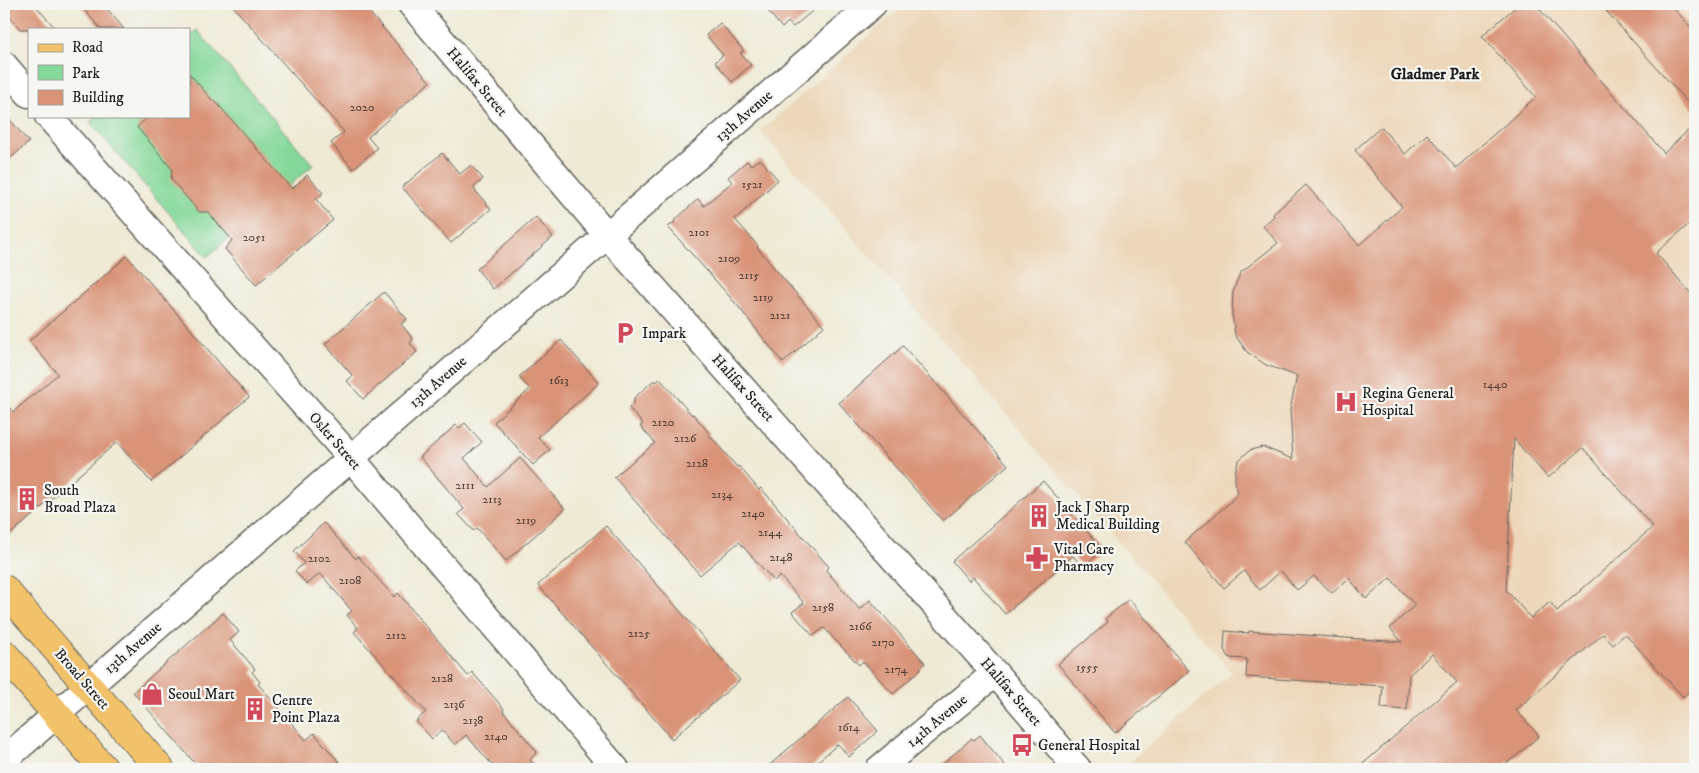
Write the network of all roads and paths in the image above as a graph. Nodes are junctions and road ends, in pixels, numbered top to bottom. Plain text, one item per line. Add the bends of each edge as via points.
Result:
1 (411, 4) edge
2 (873, 4) edge
3 (4, 66) edge
4 (28, 93) edge
5 (50, 118) edge
6 (607, 235) junction
7 (351, 458) junction
8 (4, 590) edge
9 (4, 654) edge
10 (995, 673) junction
11 (88, 687) junction
12 (57, 714) junction
13 (4, 760) edge
14 (104, 769) edge
15 (160, 769) edge
16 (616, 769) edge
17 (879, 769) edge
18 (1078, 769) edge

1 - 6 street, Halifax Street
2 - 6 street, 13th Avenue
3 - 4 street
5 - 7 street, Osler Street
6 - 7 street, 13th Avenue
6 - 10 street, Halifax Street
7 - 11 street, 13th Avenue
7 - 16 street, Osler Street
8 - 11 main road, Broad Street
9 - 12 main road
10 - 17 street, 14th Avenue
10 - 18 street, Halifax Street
11 - 12 street, 13th Avenue
11 - 15 main road, Broad Street
12 - 13 street, 13th Avenue
12 - 14 main road

